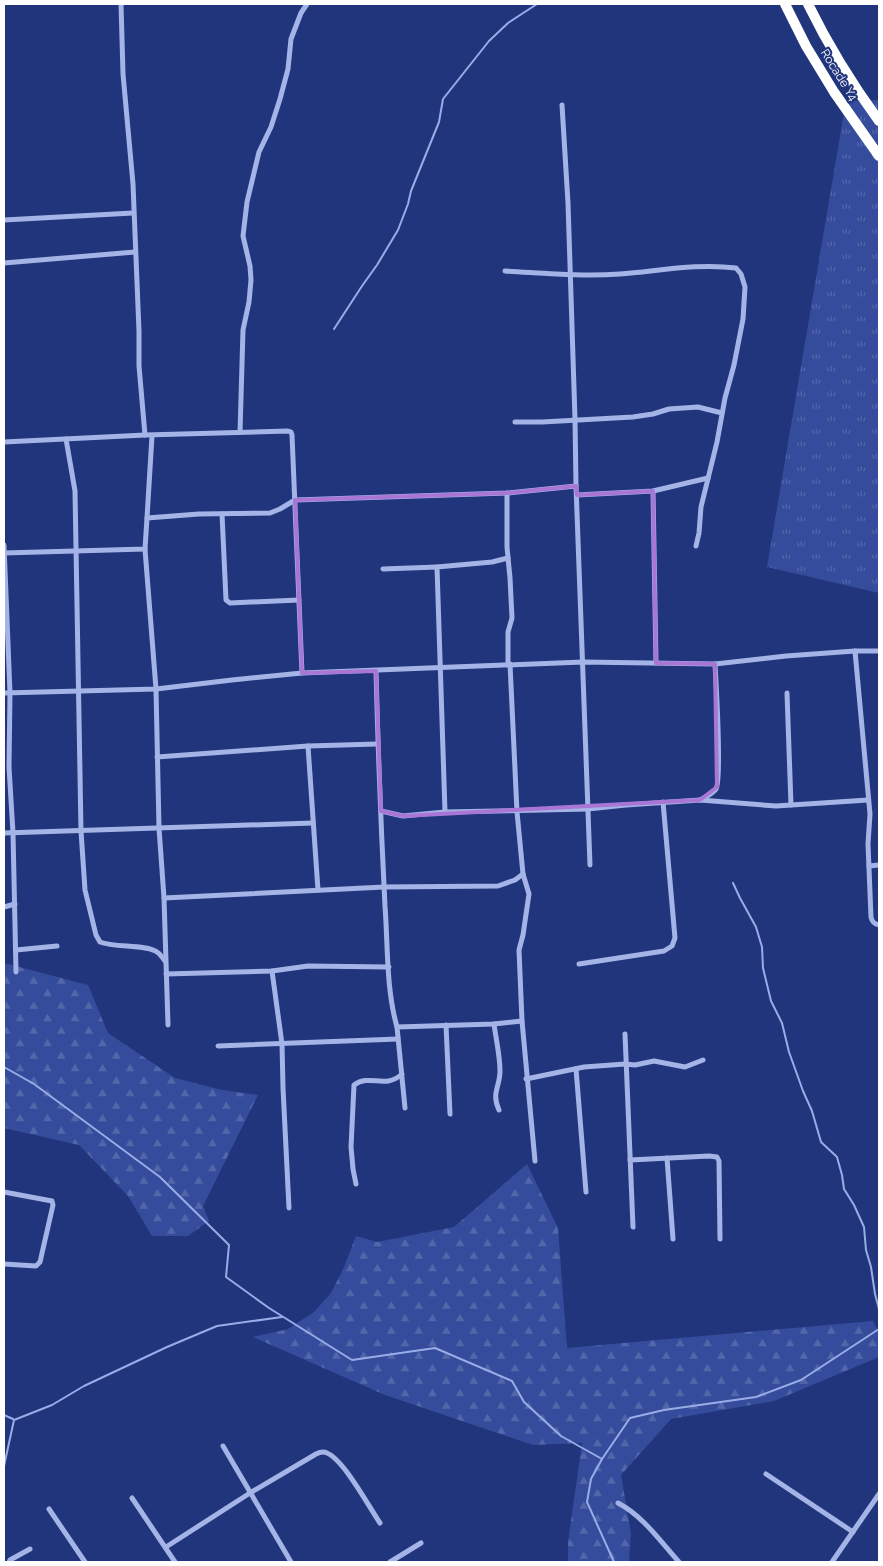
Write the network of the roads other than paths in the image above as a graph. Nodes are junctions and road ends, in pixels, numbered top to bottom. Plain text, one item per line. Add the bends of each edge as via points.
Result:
1 (121, 4) edge
2 (307, 4) edge
3 (785, 4) edge
4 (808, 4) edge
5 (562, 104) dead end
6 (879, 121) edge
7 (879, 156) edge
8 (133, 212) junction
9 (4, 220) edge
10 (135, 252) junction
11 (4, 263) edge
12 (505, 271) dead end
13 (570, 275) junction
14 (722, 413) junction
15 (575, 419) junction
16 (515, 422) dead end
17 (240, 432) junction
18 (145, 435) junction
19 (152, 436) junction
20 (66, 439) junction
21 (4, 442) edge
22 (708, 478) junction
23 (576, 486) junction
24 (653, 491) junction
25 (507, 493) junction
26 (577, 495) junction
27 (295, 500) junction
28 (222, 514) junction
29 (147, 518) junction
30 (4, 545) edge
31 (696, 546) dead end
32 (145, 549) junction
33 (76, 552) junction
34 (4, 553) edge
35 (508, 558) junction
36 (437, 566) junction
37 (383, 569) dead end
38 (299, 600) junction
39 (856, 651) junction
40 (879, 651) edge
41 (583, 662) junction
42 (656, 663) junction
43 (509, 664) junction
44 (716, 664) junction
45 (439, 668) junction
46 (376, 670) junction
47 (302, 673) junction
48 (156, 689) junction
49 (78, 691) junction
50 (787, 692) dead end
51 (7, 693) edge
52 (378, 744) junction
53 (308, 746) junction
54 (157, 757) junction
55 (6, 767) edge
56 (700, 800) junction
57 (868, 800) junction
58 (663, 802) junction
59 (790, 805) junction
60 (588, 810) junction
61 (381, 811) junction
62 (445, 812) junction
63 (517, 812) junction
64 (312, 823) junction
65 (159, 828) junction
66 (82, 831) junction
67 (13, 833) junction
68 (4, 834) edge
69 (590, 865) dead end
70 (879, 865) edge
71 (869, 866) junction
72 (523, 874) junction
73 (384, 886) junction
74 (318, 890) junction
75 (164, 898) junction
76 (15, 904) junction
77 (4, 907) edge
78 (879, 925) edge
79 (57, 946) dead end
80 (16, 950) junction
81 (165, 961) junction
82 (579, 964) dead end
83 (389, 967) junction
84 (272, 971) junction
85 (16, 972) dead end
86 (166, 974) junction
87 (522, 1022) junction
88 (494, 1024) junction
89 (168, 1025) dead end
90 (446, 1025) junction
91 (397, 1027) junction
92 (625, 1034) dead end
93 (398, 1039) junction
94 (282, 1044) junction
95 (218, 1046) dead end
96 (703, 1060) dead end
97 (625, 1064) junction
98 (576, 1069) junction
99 (402, 1074) junction
100 (526, 1078) junction
101 (405, 1108) dead end
102 (499, 1110) dead end
103 (450, 1114) dead end
104 (667, 1158) junction
105 (630, 1160) junction
106 (535, 1161) dead end
107 (356, 1184) dead end
108 (4, 1192) edge
109 (586, 1192) dead end
110 (289, 1208) dead end
111 (633, 1227) dead end
112 (673, 1239) dead end
113 (720, 1239) dead end
114 (4, 1264) edge
115 (224, 1446) dead end
116 (766, 1474) dead end
117 (250, 1493) junction
118 (879, 1494) edge
119 (132, 1498) dead end
120 (618, 1503) dead end
121 (49, 1509) dead end
122 (380, 1523) dead end
123 (853, 1532) junction
124 (422, 1543) dead end
125 (166, 1548) junction
126 (30, 1550) dead end
127 (9, 1562) edge
128 (85, 1562) edge
129 (175, 1562) edge
130 (291, 1562) edge
131 (390, 1562) edge
132 (679, 1562) edge
133 (832, 1562) edge

1 - 8 street
2 - 17 street via 291,39 280,99 259,152 247,202 243,236 251,280 242,330
3 - 7 highway, Rocade Y4 via 834,92
4 - 6 highway, Rocade Y4 via 855,88
5 - 13 street
8 - 9 street
8 - 10 street
10 - 11 street
10 - 18 street
12 - 13 street
13 - 14 street via 736,268 745,287 743,319
13 - 15 street
14 - 15 street via 698,407 633,417
14 - 22 street
15 - 16 street
15 - 23 street
17 - 19 street
17 - 27 street via 291,432
18 - 19 street
18 - 20 street
19 - 29 street
20 - 21 street
20 - 33 street via 75,491
22 - 24 street
22 - 31 street
23 - 25 street
23 - 26 street
24 - 26 street
24 - 42 street
25 - 27 street
25 - 35 street
26 - 41 street
27 - 28 street via 270,513
27 - 38 street
28 - 29 street
28 - 38 street via 226,600 230,603
29 - 32 street
30 - 34 street
32 - 33 street
32 - 48 street
33 - 34 street
33 - 49 street
34 - 51 street
35 - 36 street
35 - 43 street via 512,618 508,632
36 - 37 street
36 - 45 street
38 - 47 street
39 - 40 street
39 - 44 street
39 - 57 street
41 - 42 street
41 - 43 street
41 - 60 street
42 - 44 street
43 - 45 street
43 - 63 street
44 - 56 street via 717,787
45 - 46 street
45 - 62 street
46 - 47 street
46 - 52 street
47 - 48 street
48 - 49 street
48 - 54 street
49 - 51 street
49 - 66 street
50 - 59 street
51 - 55 street
52 - 53 street
52 - 61 street
53 - 54 street
53 - 64 street
54 - 65 street
55 - 67 street
56 - 58 street
56 - 59 street
57 - 59 street
57 - 71 street
58 - 60 street
58 - 82 street via 675,938 672,946 664,951
60 - 63 street
60 - 69 street
61 - 62 street via 403,816
61 - 73 street
62 - 63 street
63 - 72 street
64 - 65 street
64 - 74 street
65 - 66 street
65 - 75 street
66 - 67 street
66 - 81 street via 85,890 100,942 150,948
67 - 68 street
67 - 76 street
70 - 71 street
71 - 78 street via 871,917 872,922
72 - 73 street via 498,886
72 - 87 street via 529,894 519,950
73 - 74 street
73 - 83 street
74 - 75 street
75 - 81 street
76 - 77 street
76 - 80 street
79 - 80 street
80 - 85 street
81 - 86 street
83 - 84 street via 308,966
83 - 91 street via 391,1005
84 - 86 street
84 - 94 street
86 - 89 street
87 - 88 street
87 - 100 street
88 - 90 street
88 - 102 street via 500,1072 495,1097
90 - 91 street
90 - 103 street
91 - 93 street
92 - 97 street
93 - 94 street
93 - 99 street
94 - 95 street
94 - 110 street
96 - 97 street via 685,1067 660,1062
97 - 98 street
97 - 105 street
98 - 100 street
98 - 109 street
99 - 101 street
99 - 107 street via 392,1082 359,1081 354,1085 351,1147
100 - 106 street
104 - 105 street
104 - 112 street
104 - 113 street via 716,1157 719,1161
105 - 111 street
108 - 114 street via 52,1201 53,1205 40,1262 36,1266
115 - 117 street
116 - 123 street
117 - 122 street via 316,1454 327,1452 344,1467
117 - 125 street
117 - 130 street
118 - 123 street
119 - 125 street
120 - 132 street via 642,1520
121 - 128 street
123 - 133 street
124 - 131 street
125 - 129 street
126 - 127 street

